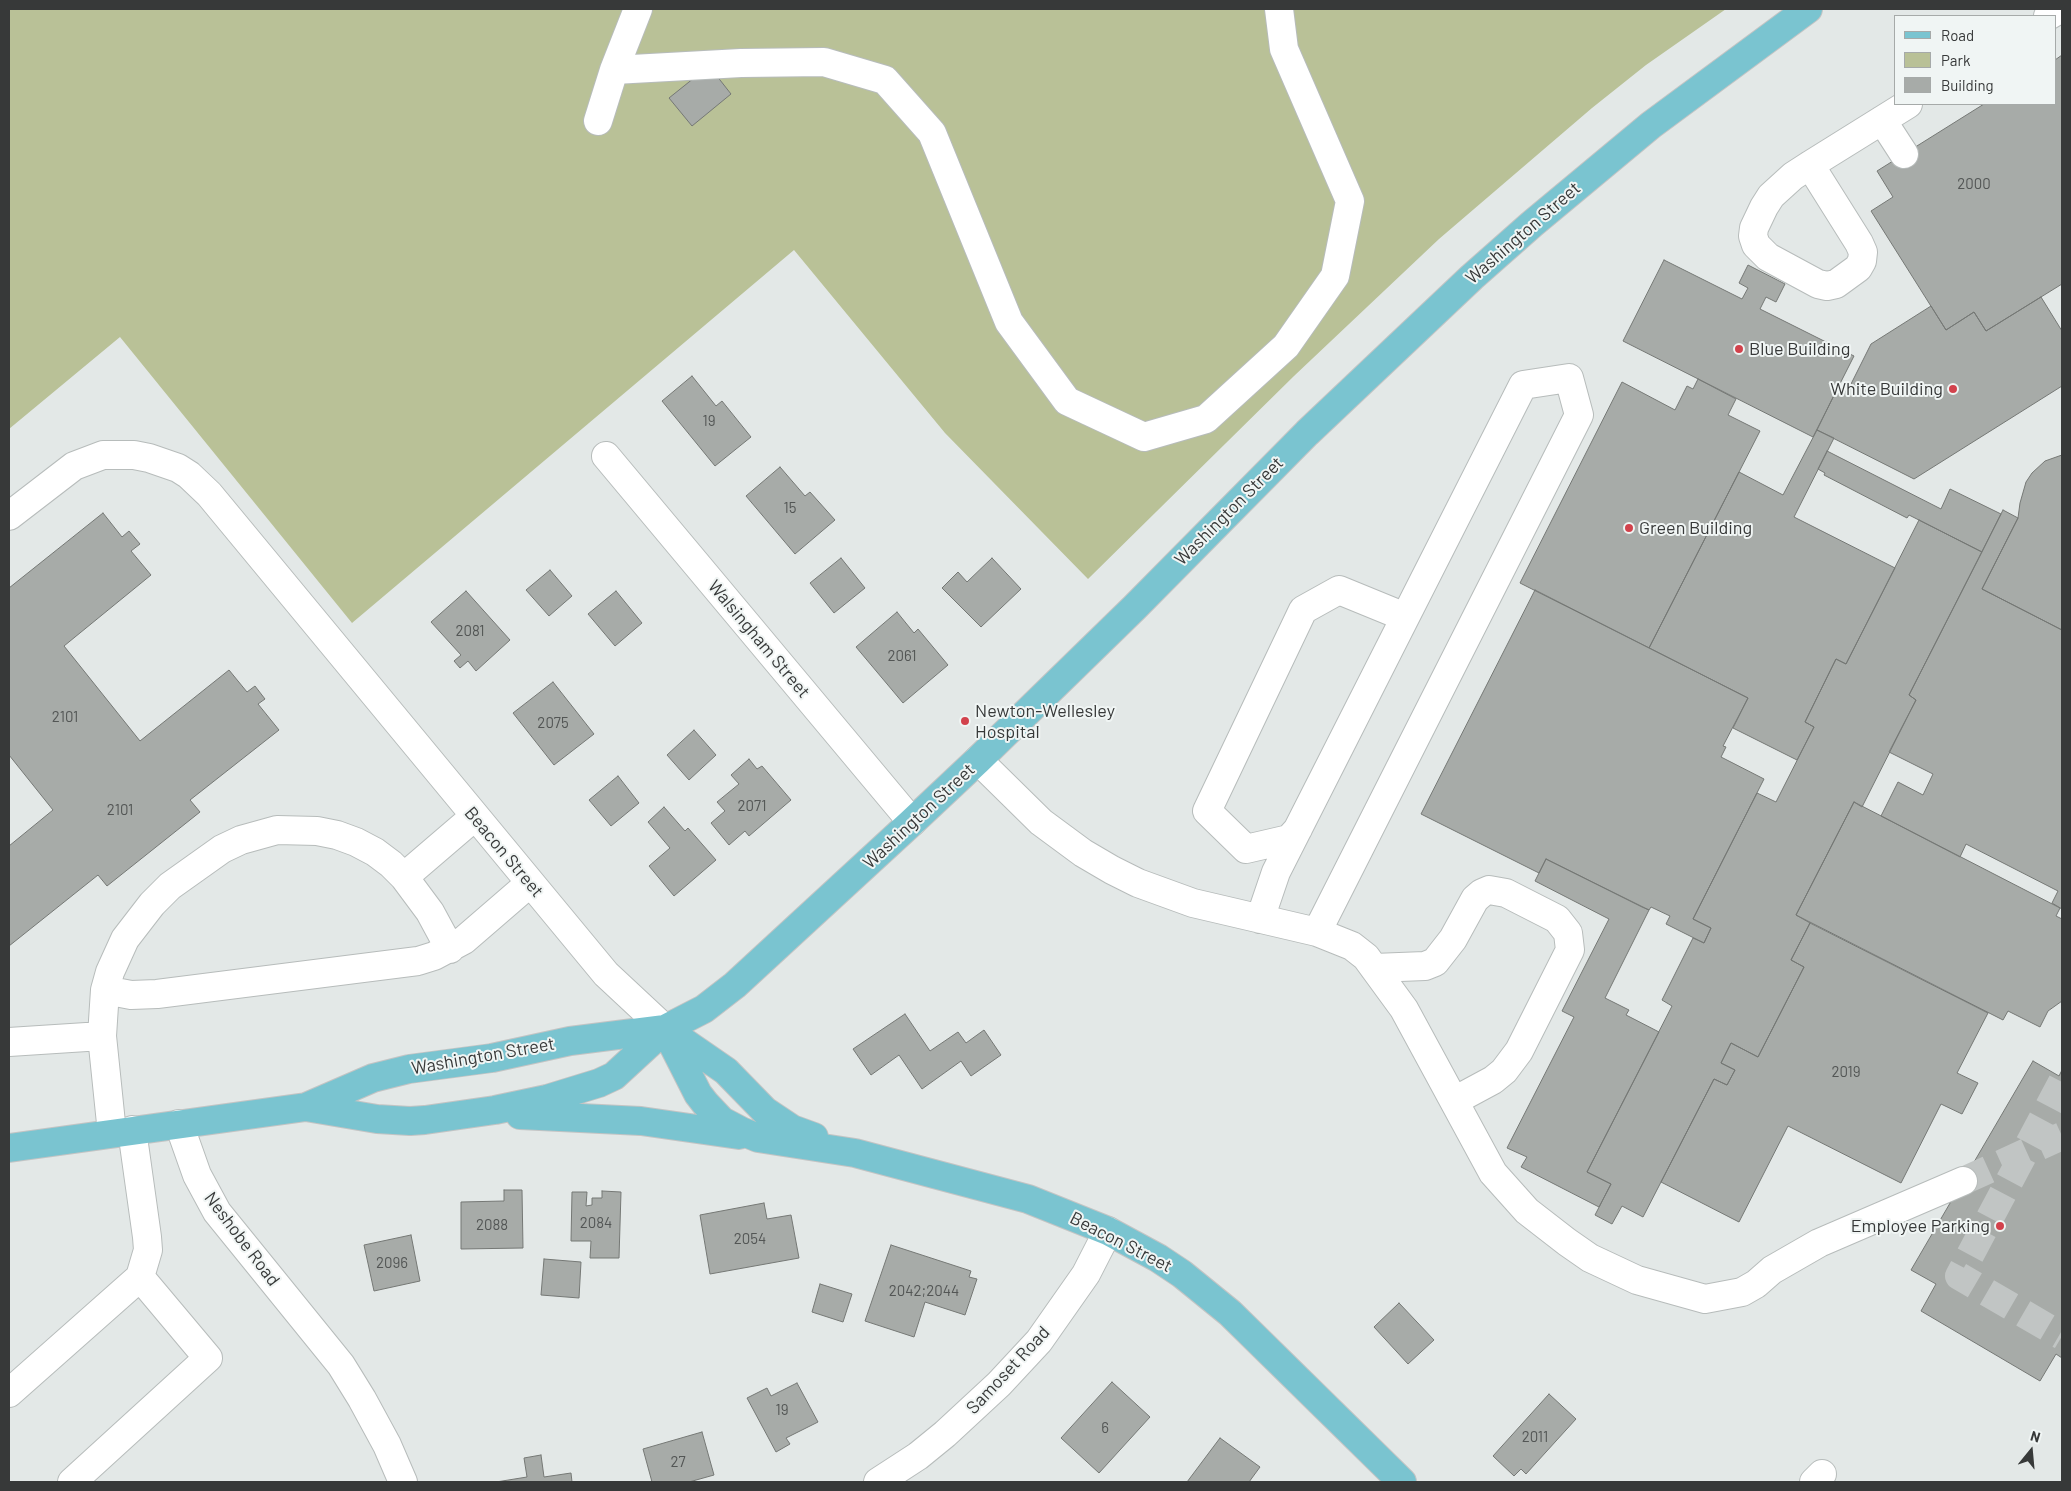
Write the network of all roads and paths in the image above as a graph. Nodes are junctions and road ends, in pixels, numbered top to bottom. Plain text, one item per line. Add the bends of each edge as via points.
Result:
1 (638, 9) edge
2 (1279, 9) edge
3 (1808, 9) edge
4 (614, 70) junction
5 (1906, 105) edge
6 (598, 120) dead end
7 (1882, 120) junction
8 (1904, 154) dead end
9 (1810, 165) dead end
10 (606, 456) dead end
11 (9, 516) edge
12 (1406, 617) junction
13 (978, 760) junction
14 (474, 816) junction
15 (912, 822) junction
16 (1298, 829) junction
17 (404, 877) junction
18 (530, 883) junction
19 (1260, 919) junction
20 (1317, 932) junction
21 (450, 949) junction
22 (1374, 968) junction
23 (105, 990) junction
24 (665, 1029) junction
25 (102, 1036) junction
26 (9, 1042) edge
27 (1454, 1101) junction
28 (306, 1107) junction
29 (472, 1114) junction
30 (180, 1124) junction
31 (122, 1132) junction
32 (758, 1138) junction
33 (9, 1148) edge
34 (855, 1154) junction
35 (1963, 1181) tunnel mouth
36 (1108, 1231) junction
37 (140, 1277) junction
38 (9, 1393) edge
39 (72, 1482) edge
40 (403, 1482) edge
41 (878, 1482) edge
42 (1402, 1482) edge

1 - 4 street
2 - 4 street via 1284,49 1350,200 1335,276 1286,346 1206,419 1144,436 1067,401 1008,322 932,133 885,80 824,62
3 - 13 main road, Washington Street via 1651,125 1479,271 1307,433
4 - 6 street
5 - 7 street
7 - 8 street
7 - 9 street
10 - 15 street, Walsingham Street
11 - 14 street, Beacon Street via 60,475 88,459 134,454 164,462 189,475 209,494
12 - 16 street
12 - 16 street via 1339,590 1303,610 1207,810 1246,849 1289,839
12 - 20 street via 1523,385 1568,378 1580,415
13 - 15 main road, Washington Street
13 - 19 street via 1041,822 1112,870 1193,903
14 - 17 street
14 - 18 street, Beacon Street
15 - 24 main road, Washington Street via 729,990 704,1009
16 - 19 street via 1276,872
17 - 21 street via 430,912
17 - 23 street via 375,852 337,835 277,830 241,840 222,848 194,867 152,904 125,939
18 - 21 street via 476,931
18 - 24 street, Beacon Street via 606,974
19 - 20 street
20 - 22 street via 1352,946
21 - 23 street via 403,964 177,992 131,995
22 - 27 street via 1404,1009
22 - 27 street via 1425,966 1435,962 1453,939 1475,899 1489,890 1506,894 1557,919 1568,933 1570,950 1519,1051 1493,1080
23 - 25 street
24 - 28 main road, Washington Street via 570,1041 492,1058 400,1071 356,1084
24 - 29 main road, Washington Street via 607,1080 547,1099
24 - 32 main road, Beacon Street via 698,1094 714,1114 731,1127
24 - 34 main road, Beacon Street via 726,1071 757,1104 782,1123
25 - 26 street
25 - 31 street
27 - 35 street via 1493,1173 1527,1211 1590,1258 1637,1280 1705,1299 1742,1292 1818,1243
28 - 29 main road, Washington Street via 394,1120
28 - 30 main road, Washington Street
29 - 32 main road via 610,1118
30 - 31 main road, Washington Street
30 - 40 street, Neshobe Road via 197,1175 217,1212 341,1365 362,1399
31 - 33 main road, Washington Street
31 - 37 street via 147,1237 148,1250
32 - 34 main road, Beacon Street
34 - 36 main road, Beacon Street via 1028,1199
36 - 41 street, Samoset Road via 1086,1274 1039,1342 946,1434
36 - 42 main road, Beacon Street via 1182,1274 1230,1313
37 - 38 street
37 - 39 street via 208,1358

